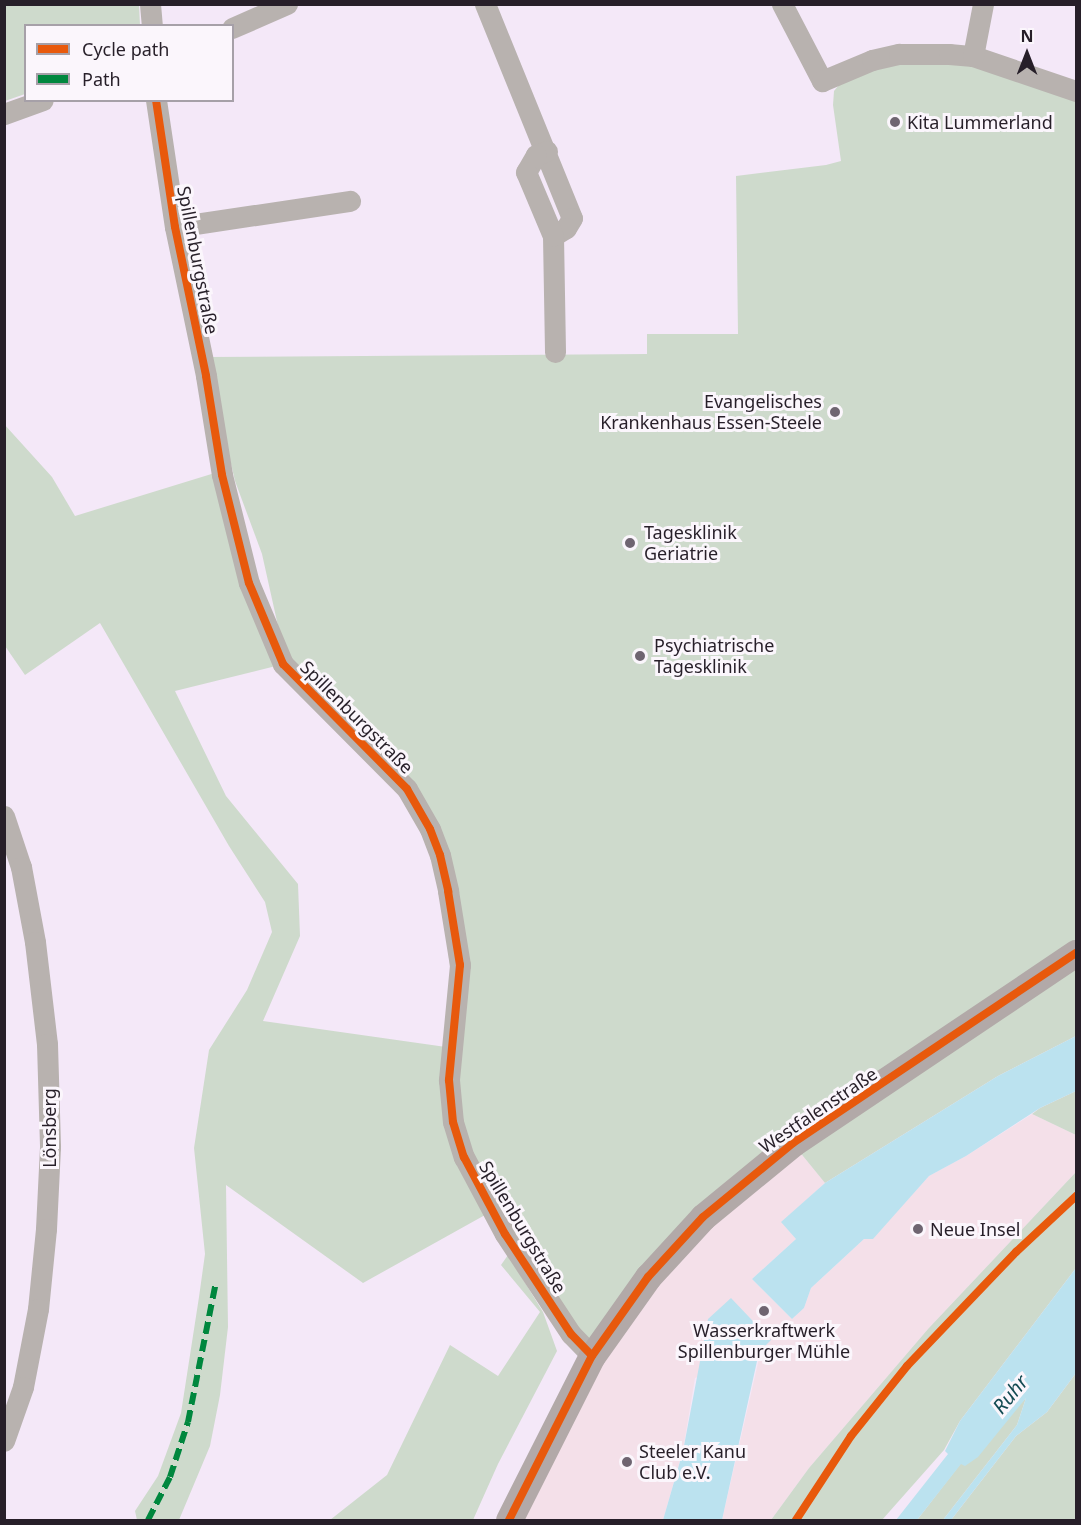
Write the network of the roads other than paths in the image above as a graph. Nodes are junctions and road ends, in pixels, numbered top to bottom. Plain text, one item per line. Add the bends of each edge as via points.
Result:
1 (150, 4) edge
2 (287, 4) edge
3 (485, 4) edge
4 (782, 4) edge
5 (983, 4) edge
6 (152, 24) edge
7 (234, 26) edge
8 (973, 56) junction
9 (1072, 90) edge
10 (37, 102) edge
11 (156, 102) edge
12 (4, 114) edge
13 (350, 201) dead end
14 (175, 227) junction
15 (555, 352) dead end
16 (4, 816) edge
17 (1077, 953) edge
18 (592, 1356) junction
19 (4, 1441) edge
20 (509, 1521) edge

1 - 6 street
2 - 7 street
3 - 15 street via 572,218 566,228 553,236
4 - 8 street via 822,81 872,60 899,54
5 - 8 street
8 - 9 street
10 - 12 street
11 - 14 street, Spillenburgstraße
13 - 14 street, Spillenburgstraße
14 - 18 street, Spillenburgstraße via 231,519 249,583 283,664 407,789 430,829 440,855 460,965 449,1080 453,1122 464,1157 517,1252 571,1334
16 - 19 street, Lönsberg via 21,867 35,942 47,1044 50,1147 38,1309 23,1387
17 - 18 main road, Westfalenstraße via 793,1143 749,1177 703,1217 648,1277
18 - 20 main road, Westfalenstraße

